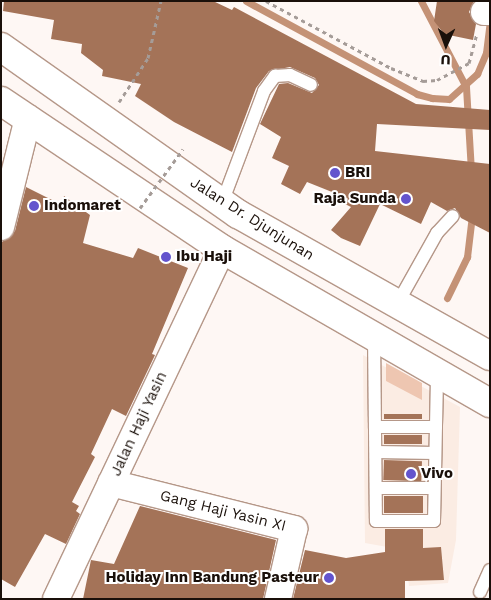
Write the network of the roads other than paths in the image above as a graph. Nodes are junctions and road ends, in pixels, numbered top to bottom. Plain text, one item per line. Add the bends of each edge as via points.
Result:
1 (1, 47) edge
2 (311, 85) dead end
3 (1, 101) edge
4 (28, 118) junction
5 (222, 203) junction
6 (453, 216) dead end
7 (1, 227) edge
8 (222, 249) junction
9 (396, 306) junction
10 (374, 334) junction
11 (490, 356) edge
12 (437, 374) junction
13 (490, 403) edge
14 (375, 427) junction
15 (436, 427) junction
16 (376, 452) junction
17 (435, 453) junction
18 (111, 484) junction
19 (376, 488) junction
20 (434, 488) junction
21 (490, 570) edge
22 (480, 592) dead end
23 (56, 599) edge
24 (278, 599) edge

1 - 5 highway, Jalan Dr. Djunjunan
2 - 5 lane via 290,76 275,76 264,91
3 - 4 highway
4 - 7 street
4 - 8 highway
5 - 9 highway, Jalan Dr. Djunjunan
6 - 9 lane via 437,234
8 - 10 highway
8 - 18 street, Jalan Haji Yasin
9 - 11 highway, Jalan Dr. Djunjunan
10 - 12 highway
10 - 14 lane
12 - 13 highway
12 - 15 lane
14 - 15 lane
14 - 16 lane
15 - 17 lane
16 - 17 lane
16 - 19 lane
17 - 20 lane
18 - 23 street, Jalan Haji Yasin
18 - 24 street, Gang Haji Yasin XI via 294,529
19 - 20 lane
19 - 20 lane via 376,521 434,521
21 - 22 lane

